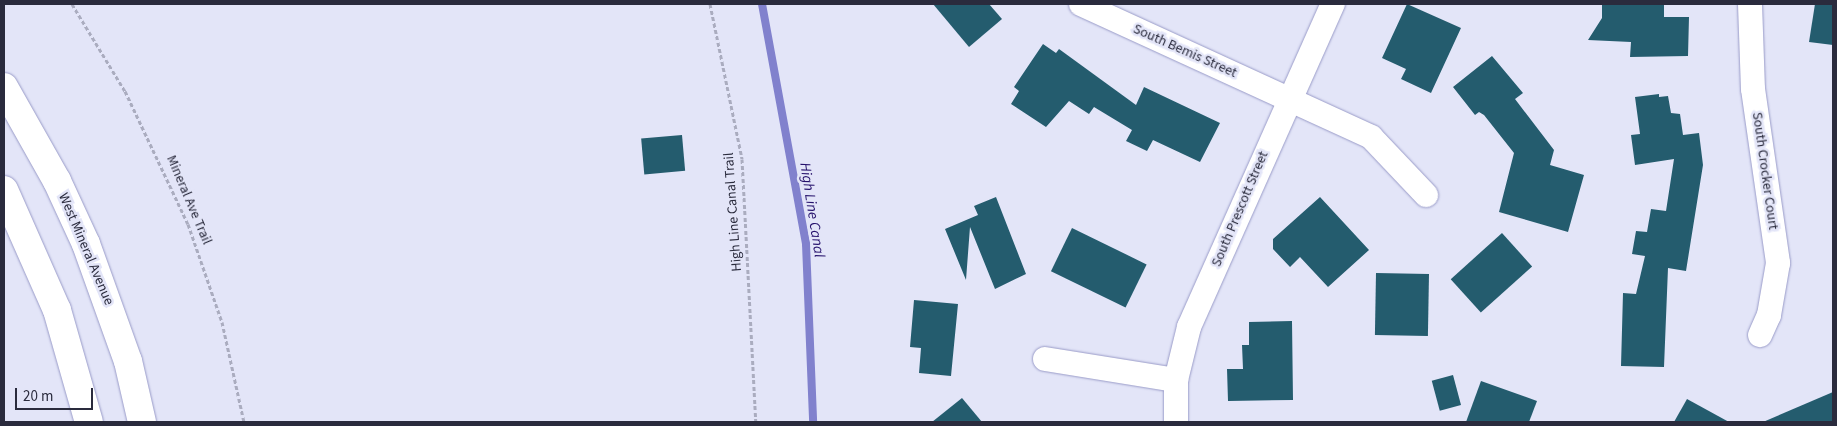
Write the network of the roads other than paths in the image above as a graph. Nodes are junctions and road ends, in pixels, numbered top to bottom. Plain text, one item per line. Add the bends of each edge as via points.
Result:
1 (1081, 4) edge
2 (1333, 4) edge
3 (1750, 4) edge
4 (4, 87) edge
5 (1290, 98) junction
6 (4, 190) edge
7 (1426, 195) dead end
8 (1760, 336) dead end
9 (1045, 359) dead end
10 (1176, 380) junction
11 (89, 422) edge
12 (142, 422) edge
13 (1176, 422) edge

1 - 5 street, South Bemis Street
2 - 5 street, South Prescott Street
3 - 8 street, South Crocker Court via 1753,89 1778,263 1770,315
4 - 12 main road, West Mineral Avenue via 57,182 86,244 128,361
5 - 7 street, South Bemis Street via 1371,137
5 - 10 street, South Prescott Street via 1189,327
6 - 11 main road via 57,310
9 - 10 street
10 - 13 street, South Prescott Street

